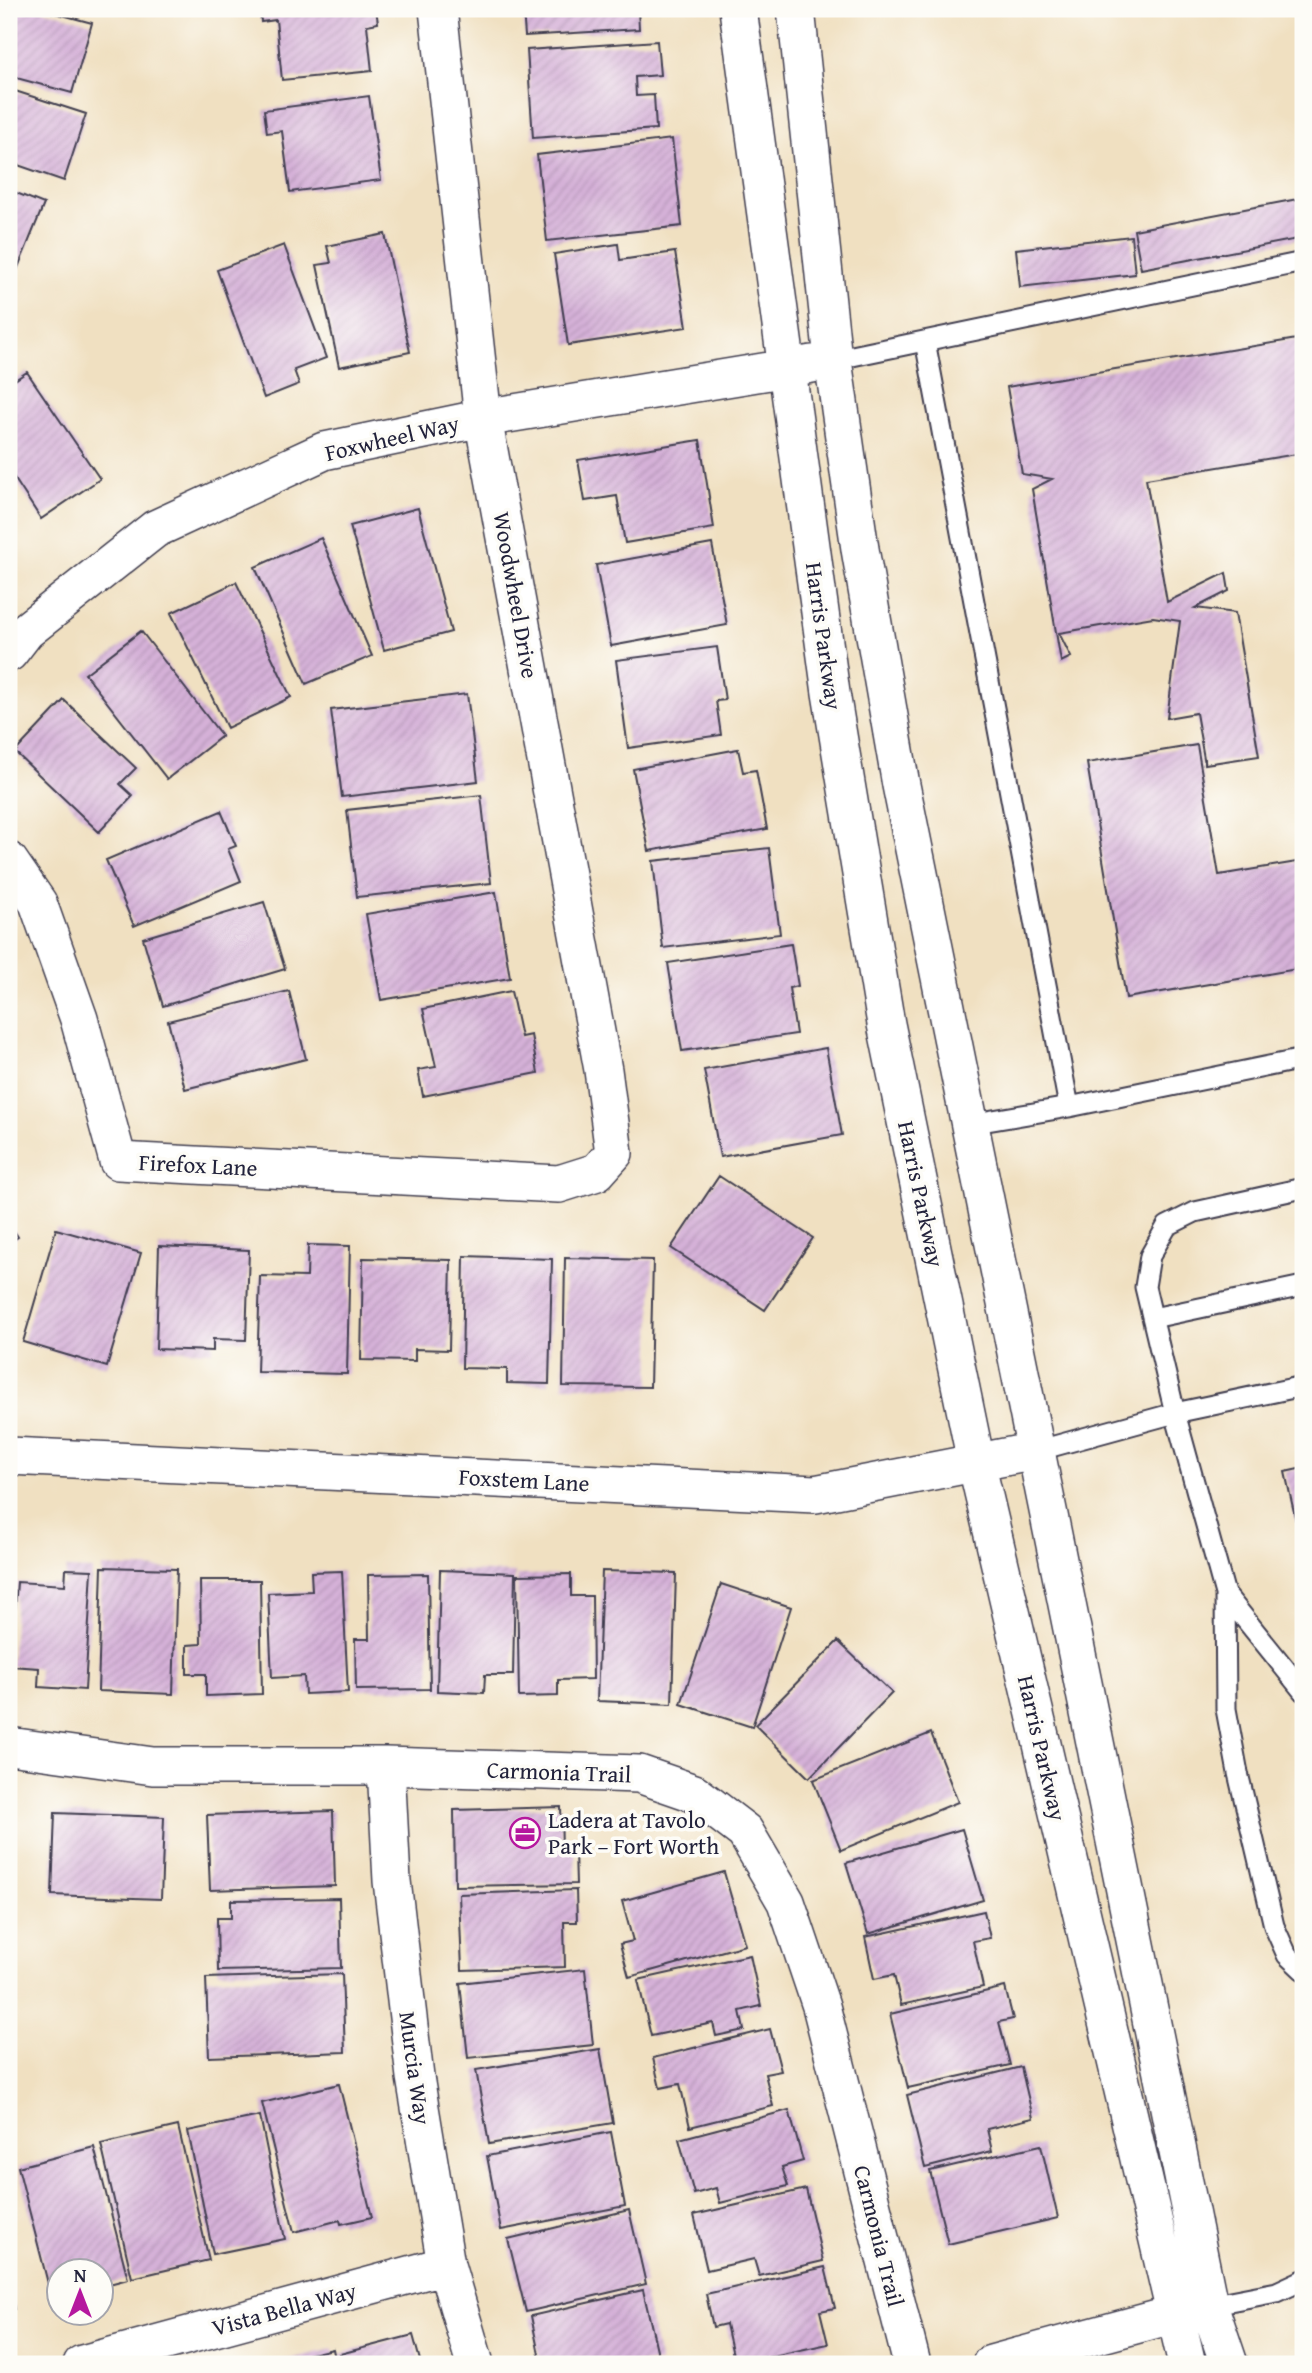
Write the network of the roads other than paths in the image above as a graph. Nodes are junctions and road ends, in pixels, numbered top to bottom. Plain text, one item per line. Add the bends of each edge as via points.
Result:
1 (438, 9) edge
2 (738, 9) edge
3 (796, 9) edge
4 (1303, 262) edge
5 (925, 341) junction
6 (833, 360) junction
7 (788, 368) junction
8 (483, 418) junction
9 (9, 653) edge
10 (9, 861) edge
11 (1303, 1059) edge
12 (1069, 1107) junction
13 (969, 1124) junction
14 (597, 1172) joint
15 (1303, 1188) edge
16 (1303, 1286) edge
17 (1153, 1318) junction
18 (1303, 1386) edge
19 (1175, 1413) junction
20 (1036, 1451) junction
21 (9, 1456) edge
22 (976, 1462) junction
23 (1225, 1594) junction
24 (1303, 1691) edge
25 (9, 1746) edge
26 (386, 1766) junction
27 (1303, 1970) edge
28 (446, 2265) junction
29 (1303, 2280) edge
30 (1209, 2305) junction
31 (1173, 2315) junction
32 (82, 2364) edge
33 (475, 2364) edge
34 (912, 2364) edge
35 (991, 2364) edge
36 (1186, 2364) edge
37 (1229, 2364) edge

1 - 8 street, Woodwheel Drive
2 - 7 street, Harris Parkway
3 - 6 street
4 - 5 lane
5 - 6 lane
5 - 12 lane
6 - 7 street, Foxwheel Way
6 - 13 street via 901,785
7 - 8 street, Foxwheel Way
7 - 22 street, Harris Parkway via 831,693 886,1024
8 - 9 street, Foxwheel Way via 324,451 155,529 26,631
8 - 14 street, Woodwheel Drive via 603,1070 614,1153
10 - 14 street, Firefox Lane via 38,904 79,1019 118,1161 559,1184
11 - 12 lane
12 - 13 lane
13 - 20 street
15 - 17 lane via 1195,1212 1167,1226 1150,1256 1145,1287
16 - 17 lane
17 - 19 lane
18 - 19 lane
19 - 20 lane
19 - 23 lane
20 - 22 street, Foxstem Lane
20 - 30 street
21 - 22 street, Foxstem Lane via 815,1494
22 - 31 street, Harris Parkway
23 - 24 lane
23 - 27 lane via 1226,1709 1238,1773 1274,1926 1287,1955
25 - 26 street, Carmonia Trail via 153,1766
26 - 28 street, Murcia Way via 392,1881 413,2064
26 - 34 street, Carmonia Trail via 639,1774 694,1793 745,1832 786,1902 821,2006
28 - 32 street, Vista Bella Way
28 - 33 street, Murcia Way
29 - 30 lane via 1277,2292
30 - 31 street
30 - 37 street
31 - 35 street
31 - 36 street, Harris Parkway

